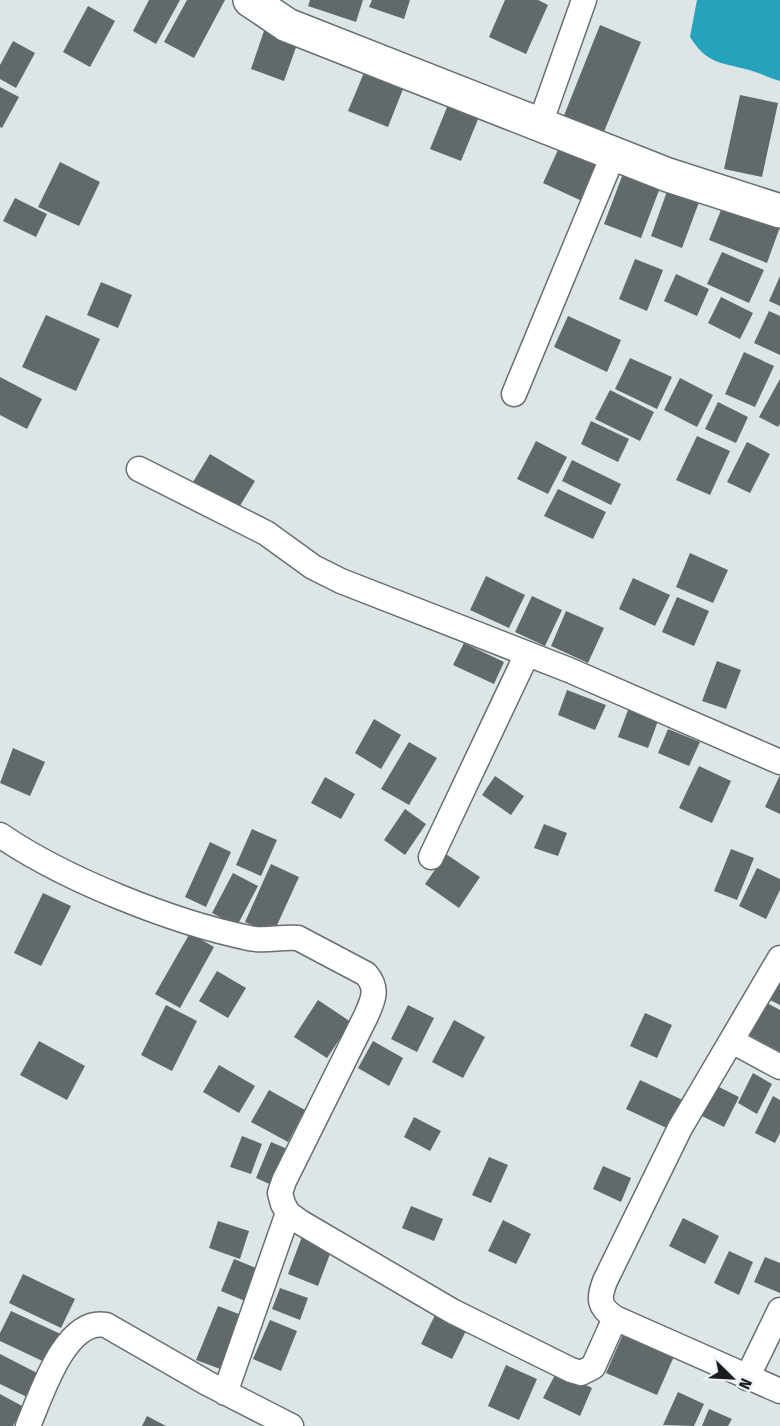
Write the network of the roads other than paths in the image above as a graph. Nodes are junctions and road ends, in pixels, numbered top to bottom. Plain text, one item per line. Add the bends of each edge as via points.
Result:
1 (250, 0) edge
2 (584, 0) edge
3 (540, 124) junction
4 (614, 153) junction
5 (780, 211) edge
6 (514, 394) dead end
7 (139, 469) dead end
8 (527, 654) junction
9 (780, 762) edge
10 (0, 835) edge
11 (431, 857) dead end
12 (780, 958) edge
13 (732, 1041) junction
14 (780, 1067) edge
15 (288, 1213) junction
16 (780, 1310) edge
17 (615, 1318) junction
18 (747, 1378) junction
19 (780, 1391) edge
20 (225, 1393) junction
21 (27, 1426) edge
22 (291, 1426) edge

1 - 3 street via 287,25
2 - 3 street
3 - 4 street
4 - 5 street
4 - 6 street
7 - 8 street via 266,533 322,572
8 - 9 street
8 - 11 street
10 - 15 street via 62,871 182,919 248,938 298,938 366,974 373,982 374,998 366,1016 284,1181 280,1193
12 - 13 street
13 - 14 street
13 - 17 street via 680,1128 605,1281 600,1303
15 - 17 street via 394,1279 581,1373 593,1366
15 - 20 street
16 - 18 street
17 - 18 street
18 - 19 street
20 - 21 street via 98,1323 75,1333 65,1346
20 - 22 street

